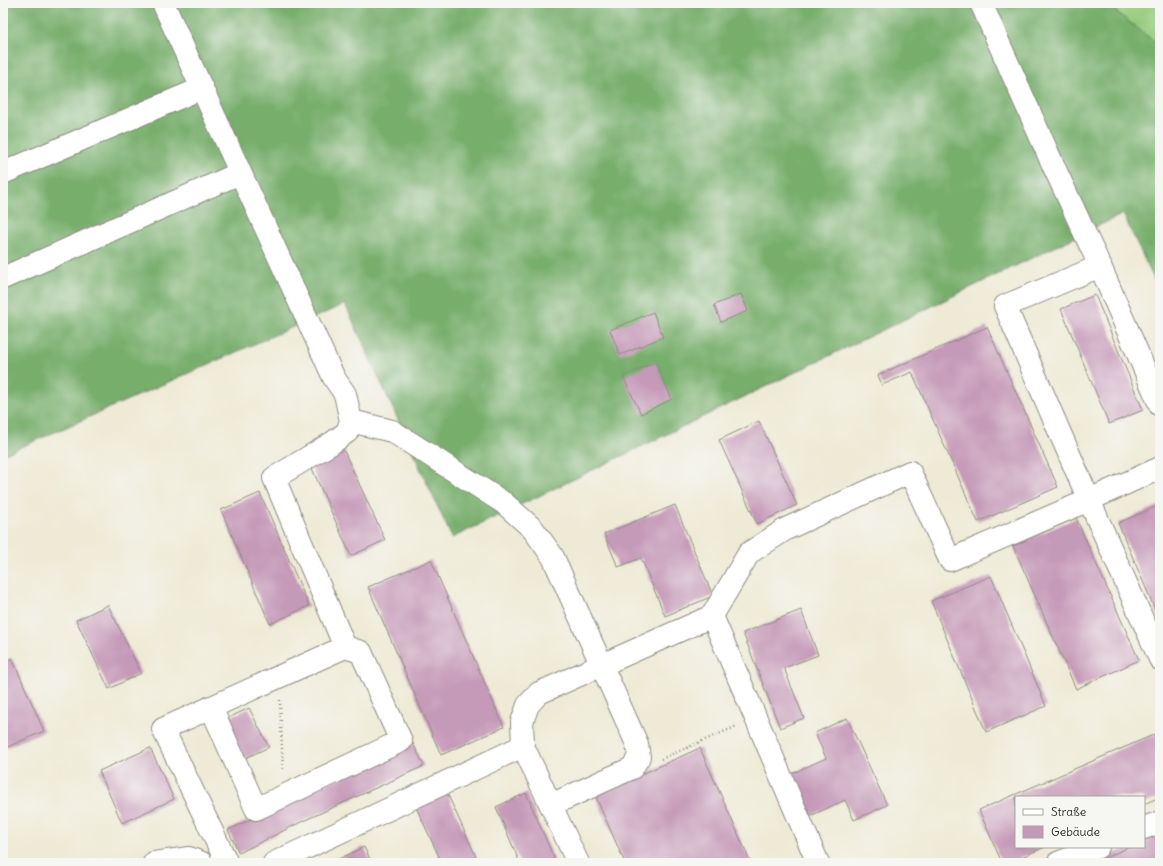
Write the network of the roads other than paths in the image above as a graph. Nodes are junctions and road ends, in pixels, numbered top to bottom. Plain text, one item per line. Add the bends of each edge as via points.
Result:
1 (163, 3) edge
2 (981, 3) edge
3 (202, 88) junction
4 (3, 173) edge
5 (240, 173) junction
6 (1100, 266) junction
7 (3, 278) edge
8 (1160, 405) edge
9 (351, 421) junction
10 (1160, 468) edge
11 (1089, 500) junction
12 (712, 616) junction
13 (345, 647) junction
14 (1160, 659) edge
15 (602, 665) junction
16 (212, 707) junction
17 (523, 746) junction
18 (551, 805) junction
19 (1160, 822) edge
20 (1145, 828) edge
21 (1096, 848) edge
22 (154, 863) edge
23 (202, 863) edge
24 (227, 863) edge
25 (274, 863) edge
26 (578, 863) edge
27 (818, 863) edge
28 (1058, 863) edge

1 - 3 lane
2 - 6 lane
3 - 4 lane
3 - 5 lane
5 - 7 lane
5 - 9 lane via 334,378 345,394
6 - 8 lane
6 - 11 lane via 1005,306
9 - 13 lane via 347,432 274,478
9 - 15 lane via 392,431 504,504 533,529 553,558
10 - 11 lane
11 - 12 lane via 950,560 910,472 786,529 749,553
11 - 14 lane
12 - 15 lane
12 - 27 lane
13 - 16 lane
13 - 16 lane via 361,652 401,741 256,809
15 - 17 lane via 539,693 528,705 522,722
15 - 18 lane via 637,744 639,757 632,768
16 - 24 lane via 163,729
17 - 18 lane
17 - 25 lane
18 - 26 lane
19 - 20 lane
21 - 28 lane
22 - 23 lane via 189,858

